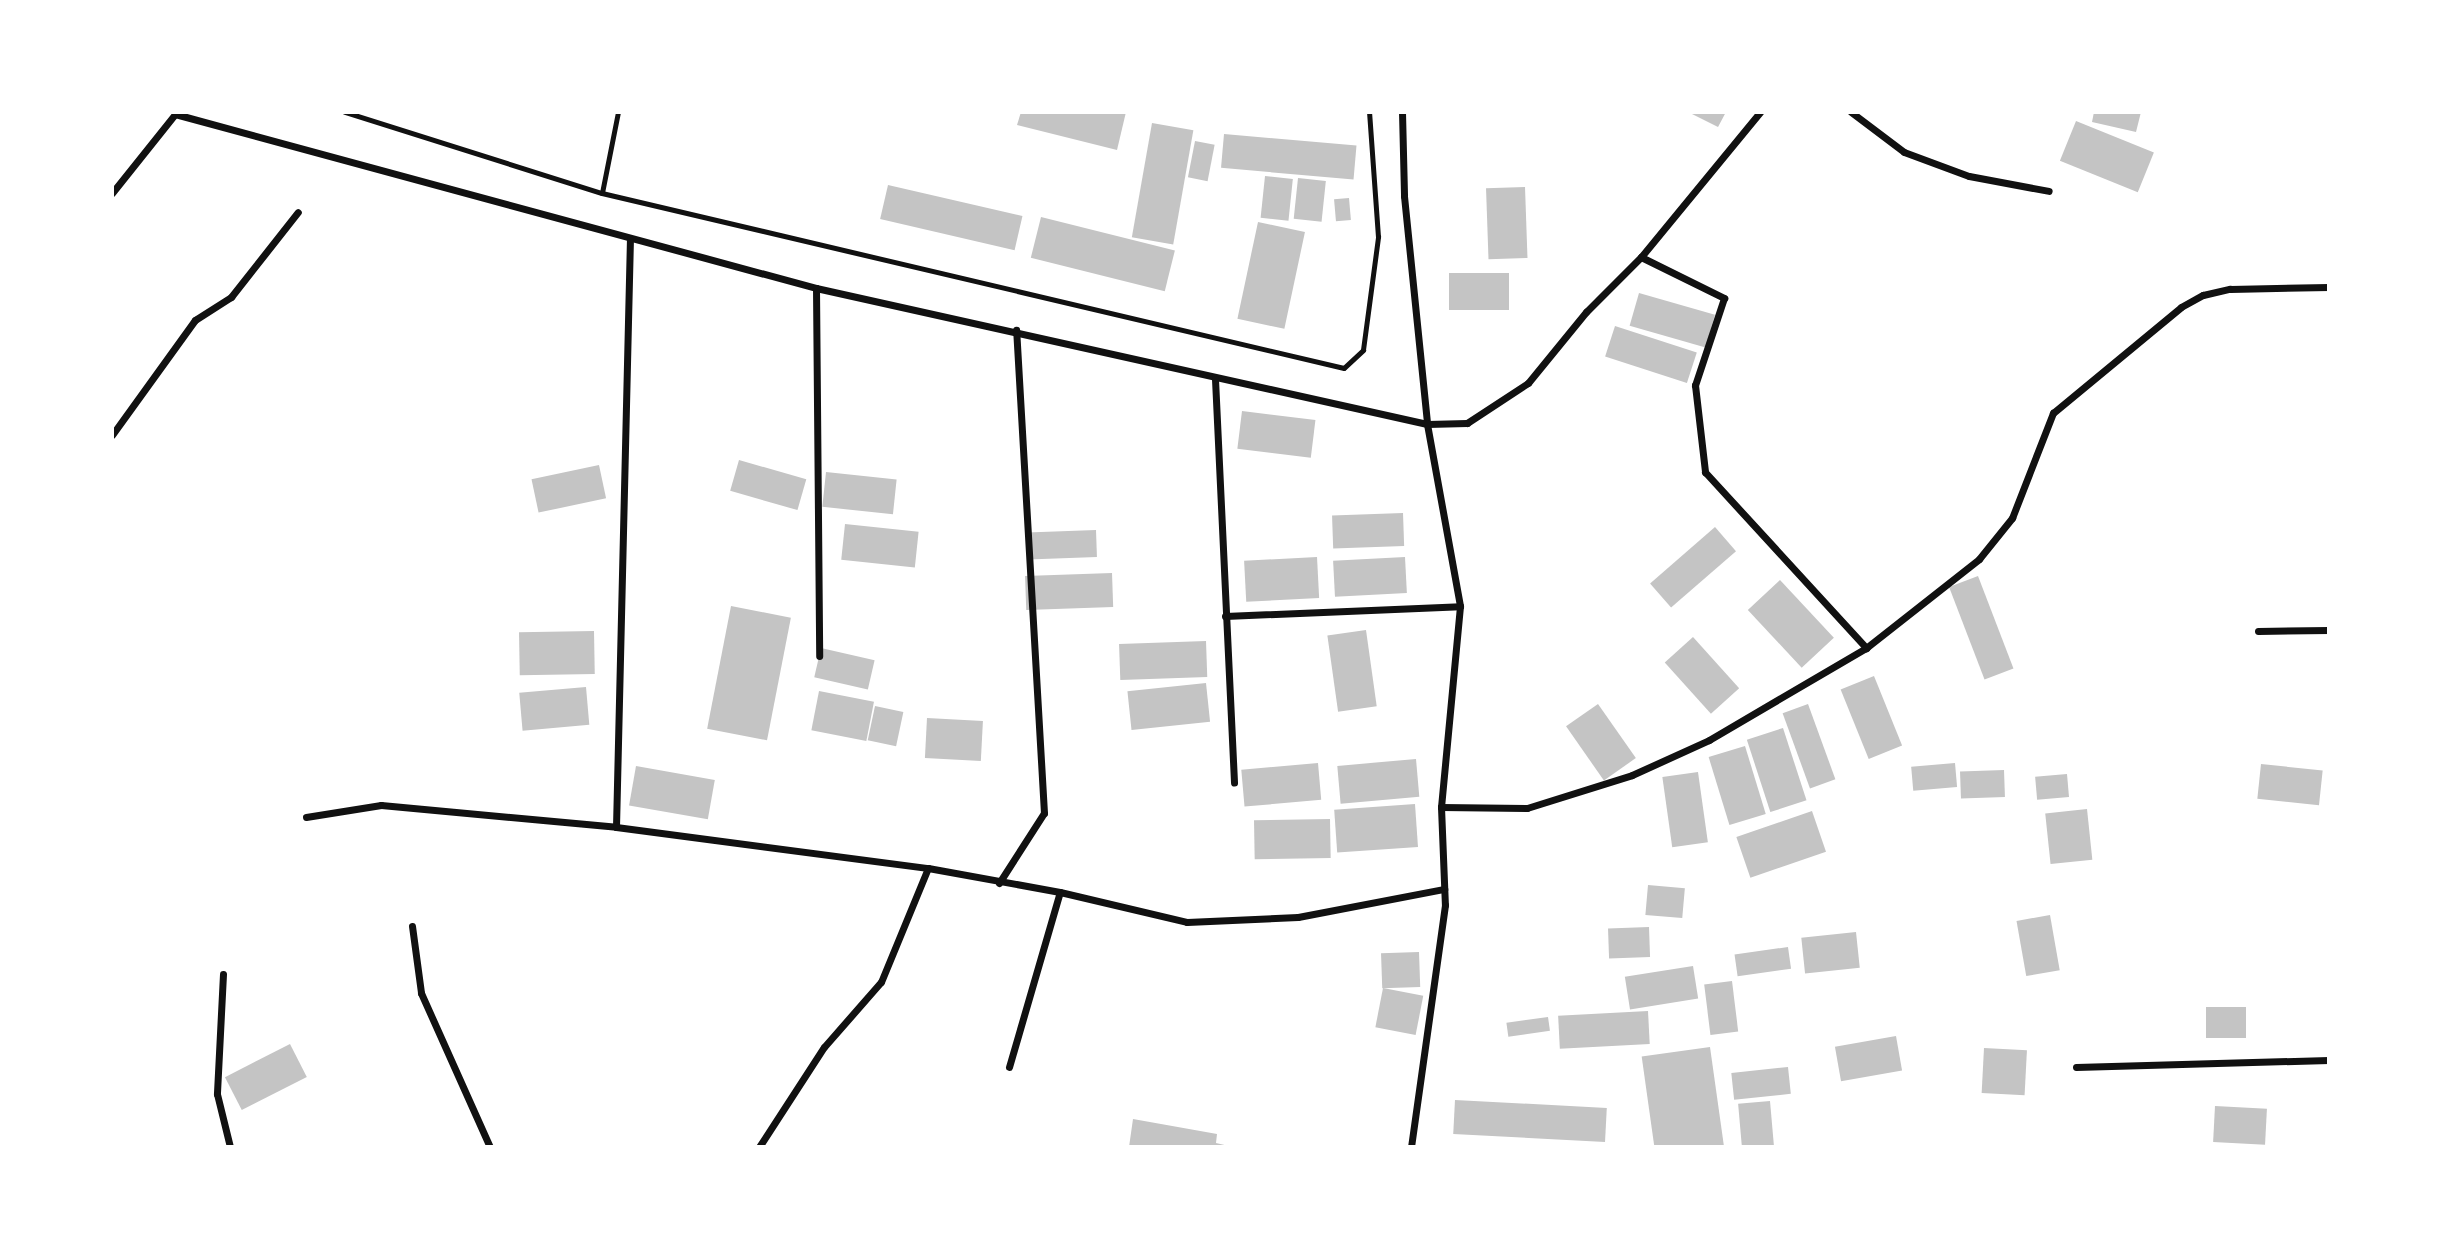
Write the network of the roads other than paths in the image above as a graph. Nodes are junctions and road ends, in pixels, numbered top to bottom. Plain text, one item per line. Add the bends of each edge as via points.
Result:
1 (345, 112) edge
2 (618, 112) edge
3 (1369, 112) edge
4 (1402, 112) edge
5 (1760, 112) edge
6 (1851, 112) edge
7 (171, 113) edge
8 (2049, 191) dead end
9 (112, 193) edge
10 (602, 193) junction
11 (298, 212) dead end
12 (630, 239) junction
13 (1641, 257) junction
14 (2329, 287) edge
15 (816, 288) junction
16 (1016, 330) junction
17 (1216, 379) junction
18 (1427, 424) junction
19 (112, 435) edge
20 (1460, 606) junction
21 (1225, 616) junction
22 (2329, 630) edge
23 (2258, 631) dead end
24 (1866, 648) junction
25 (819, 656) dead end
26 (1234, 783) dead end
27 (1441, 807) junction
28 (306, 817) dead end
29 (615, 827) junction
30 (928, 868) junction
31 (999, 883) junction
32 (1444, 889) junction
33 (1060, 892) junction
34 (412, 926) dead end
35 (223, 974) dead end
36 (2329, 1060) edge
37 (1009, 1066) dead end
38 (2076, 1067) dead end
39 (230, 1147) edge
40 (490, 1147) edge
41 (759, 1147) edge
42 (1411, 1147) edge

1 - 10 lane
2 - 10 lane
3 - 10 lane via 1378,237 1363,350 1344,368
4 - 18 street via 1404,196
5 - 13 street
6 - 8 street via 1904,152 1969,176
7 - 9 street
7 - 12 street
11 - 19 street via 231,297 195,320
12 - 15 street
12 - 29 street
13 - 18 street via 1586,312 1528,383 1467,423
13 - 24 street via 1724,299 1695,385 1704,472
14 - 24 street via 2230,289 2203,295 2181,307 2053,413 2012,519 1979,559
15 - 16 street
15 - 25 street
16 - 17 street
16 - 31 street via 1044,813
17 - 18 street
17 - 21 street
18 - 20 street
20 - 21 street
20 - 27 street
21 - 26 street
22 - 23 street
24 - 27 street via 1709,740 1632,775 1527,808
27 - 32 street
28 - 29 street via 381,805
29 - 30 street
30 - 31 street
30 - 41 street via 881,982 824,1047
31 - 33 street
32 - 33 street via 1298,917 1188,922
32 - 42 street
33 - 37 street
34 - 40 street via 421,993
35 - 39 street via 217,1094
36 - 38 street

